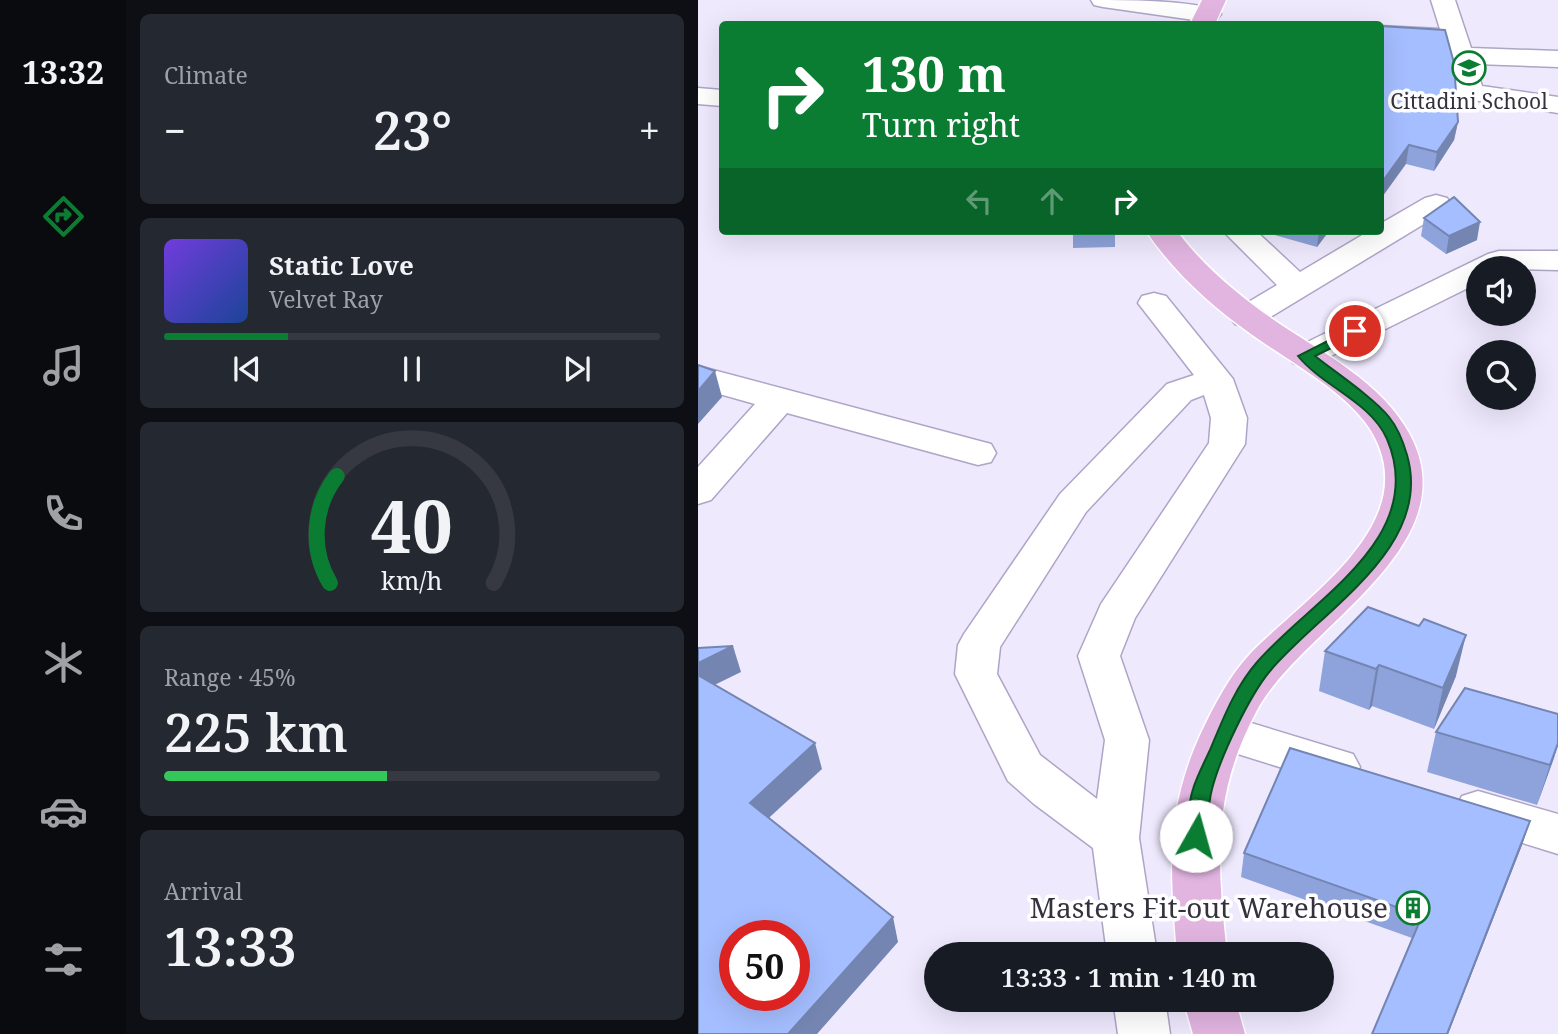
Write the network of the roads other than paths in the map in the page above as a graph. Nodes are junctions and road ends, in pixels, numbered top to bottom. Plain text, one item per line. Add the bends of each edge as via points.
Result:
1 (1103, 0) edge
2 (1443, 0) edge
3 (1208, 13) edge
4 (1384, 35) edge
5 (1457, 46) junction
6 (1558, 59) edge
7 (698, 96) edge
8 (719, 98) edge
9 (1558, 105) edge
10 (1436, 204) dead end
11 (1384, 234) edge
12 (1164, 235) edge
13 (1242, 235) edge
14 (1383, 235) edge
15 (1536, 260) edge
16 (1558, 260) edge
17 (1466, 277) edge
18 (1296, 286) junction
19 (1154, 303) dead end
20 (1247, 317) junction
21 (1305, 356) junction
22 (698, 377) edge
23 (1215, 379) junction
24 (779, 399) junction
25 (977, 453) dead end
26 (698, 491) edge
27 (1225, 733) junction
28 (1372, 778) edge
29 (1438, 798) edge
30 (1558, 834) edge
31 (1114, 838) junction
32 (1130, 942) edge
33 (1201, 942) edge
34 (1141, 1012) edge
35 (1213, 1012) edge
36 (1144, 1034) edge
37 (1219, 1034) edge

1 - 3 street
2 - 5 street
4 - 5 street
5 - 6 street
5 - 9 street via 1470,92
7 - 8 street
10 - 11 street
12 - 20 main road via 1208,284
13 - 18 street
14 - 18 street
15 - 16 street
17 - 21 street
18 - 20 street
19 - 23 street
20 - 21 main road
21 - 27 main road via 1383,419 1404,472 1400,504 1391,532 1373,559 1264,666 1241,698
22 - 24 street
23 - 31 street via 1229,418 1227,444 1116,615 1099,656 1127,740
23 - 31 street via 1179,392 1072,503 979,646 976,674 1024,768
24 - 25 street
24 - 26 street
27 - 28 street
27 - 33 main road via 1202,790 1196,836
29 - 30 street
31 - 32 street
34 - 36 street
35 - 37 main road

